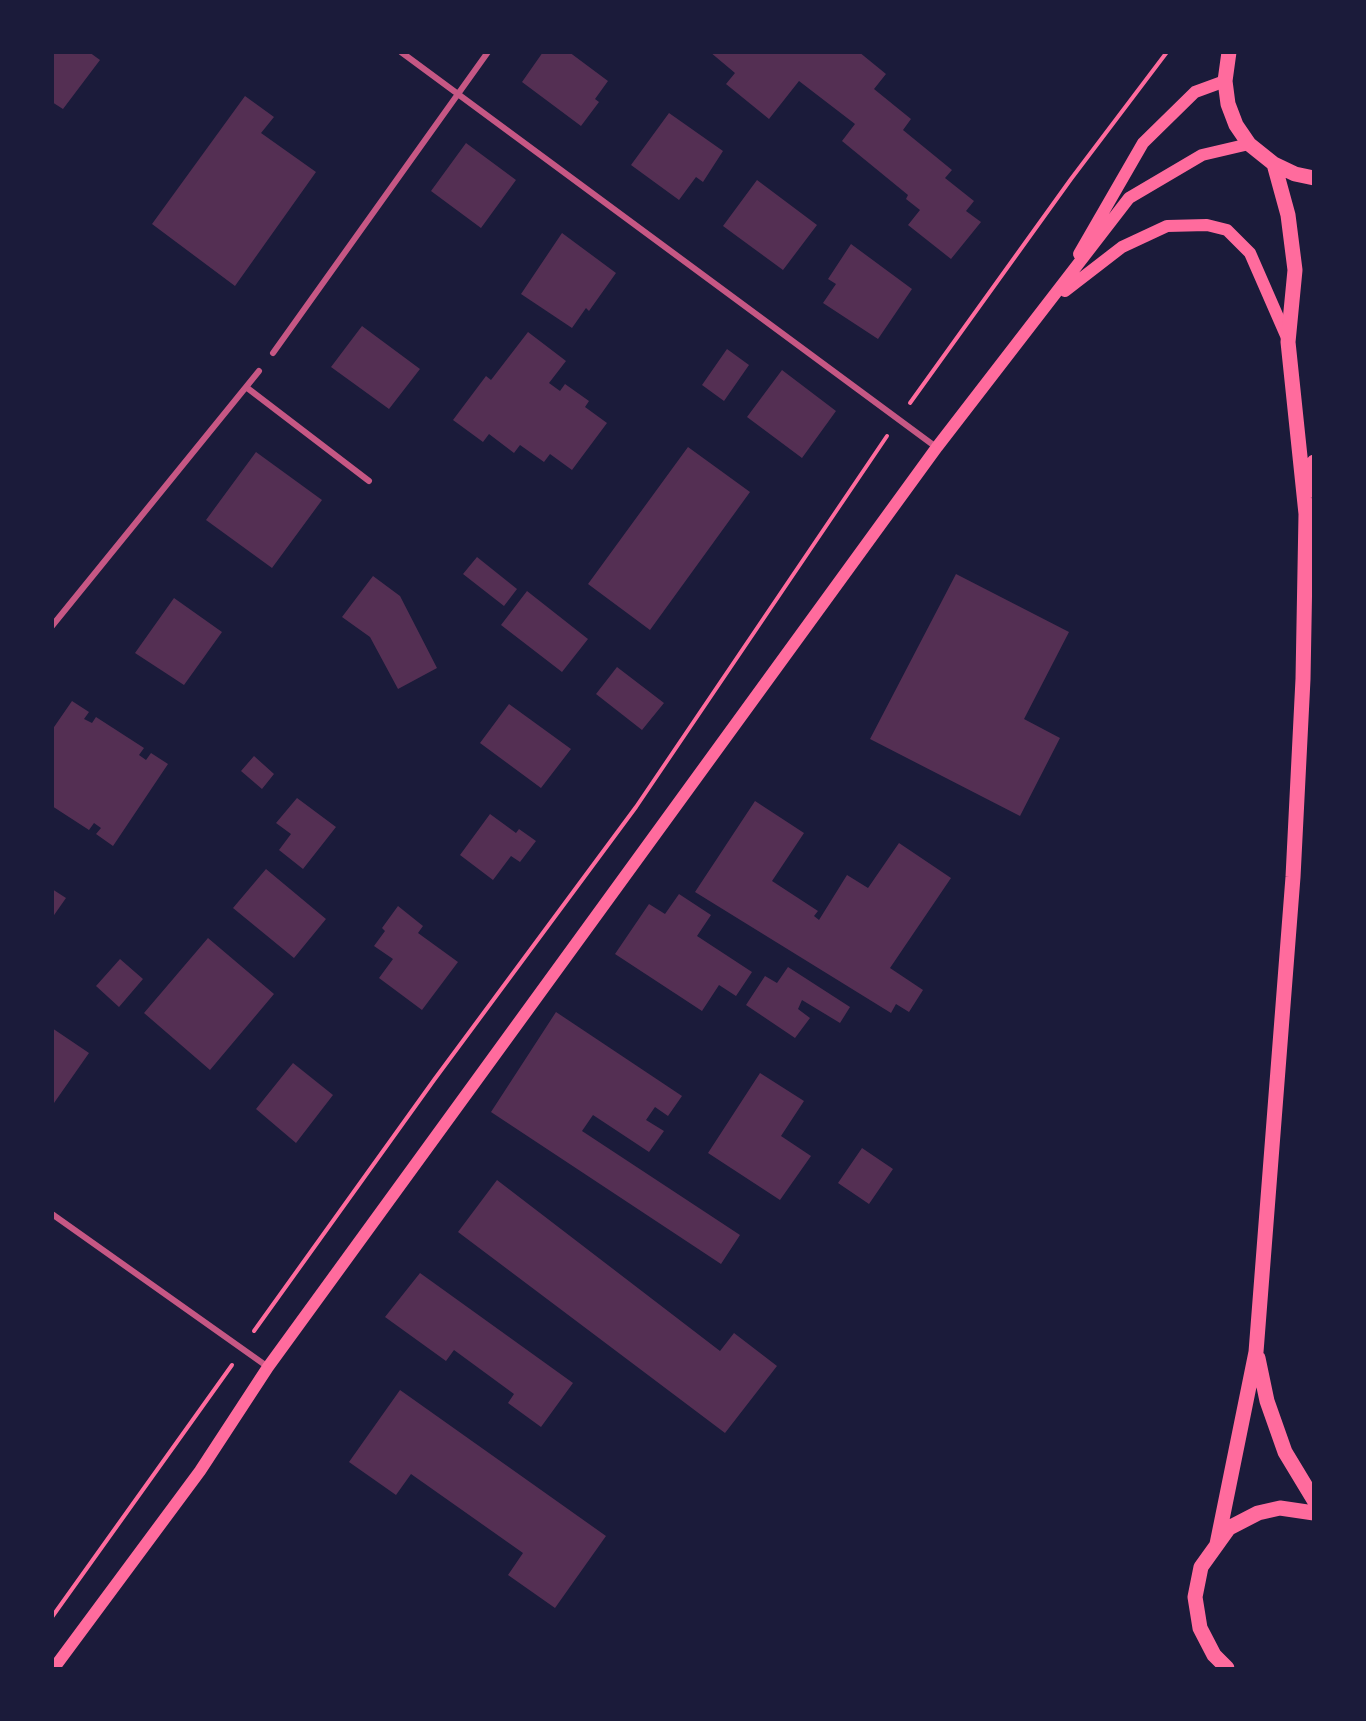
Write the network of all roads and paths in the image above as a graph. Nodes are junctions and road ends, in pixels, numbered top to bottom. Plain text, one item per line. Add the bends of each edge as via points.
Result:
1 (401, 52) edge
2 (488, 52) edge
3 (1167, 52) edge
4 (1229, 52) edge
5 (1225, 81) junction
6 (457, 95) junction
7 (1249, 144) junction
8 (1274, 165) junction
9 (1314, 178) edge
10 (1052, 301) junction
11 (1288, 342) junction
12 (273, 353) dead end
13 (259, 371) dead end
14 (246, 387) junction
15 (899, 419) junction
16 (937, 447) junction
17 (1314, 462) edge
18 (369, 481) dead end
19 (1306, 514) junction
20 (52, 626) edge
21 (52, 1214) edge
22 (243, 1349) junction
23 (1256, 1352) junction
24 (268, 1367) junction
25 (1314, 1500) edge
26 (1314, 1513) edge
27 (1217, 1544) junction
28 (52, 1617) edge
29 (1207, 1643) junction
30 (54, 1668) edge
31 (1209, 1668) edge
32 (1227, 1668) edge

1 - 6 street
2 - 6 street
3 - 15 path
4 - 5 main road
5 - 7 main road via 1228,104
5 - 10 main road via 1196,92 1143,143
6 - 12 street
6 - 15 street
7 - 8 main road
7 - 10 main road via 1202,155 1129,198
8 - 9 main road
8 - 11 main road via 1288,215 1294,270
10 - 11 main road via 1122,247 1167,226 1207,225 1227,231 1250,253
10 - 16 main road
11 - 19 main road
13 - 14 street
14 - 18 street
14 - 20 street
15 - 16 street
15 - 22 path via 636,807 274,1300
16 - 24 main road
17 - 19 main road
19 - 23 main road via 1293,877
21 - 22 street
22 - 24 street
22 - 28 path
23 - 25 main road via 1285,1452
23 - 27 main road
24 - 30 main road via 200,1471
26 - 27 main road via 1280,1509 1258,1513 1229,1528
27 - 29 main road via 1201,1567 1195,1597
29 - 31 main road
29 - 32 main road

